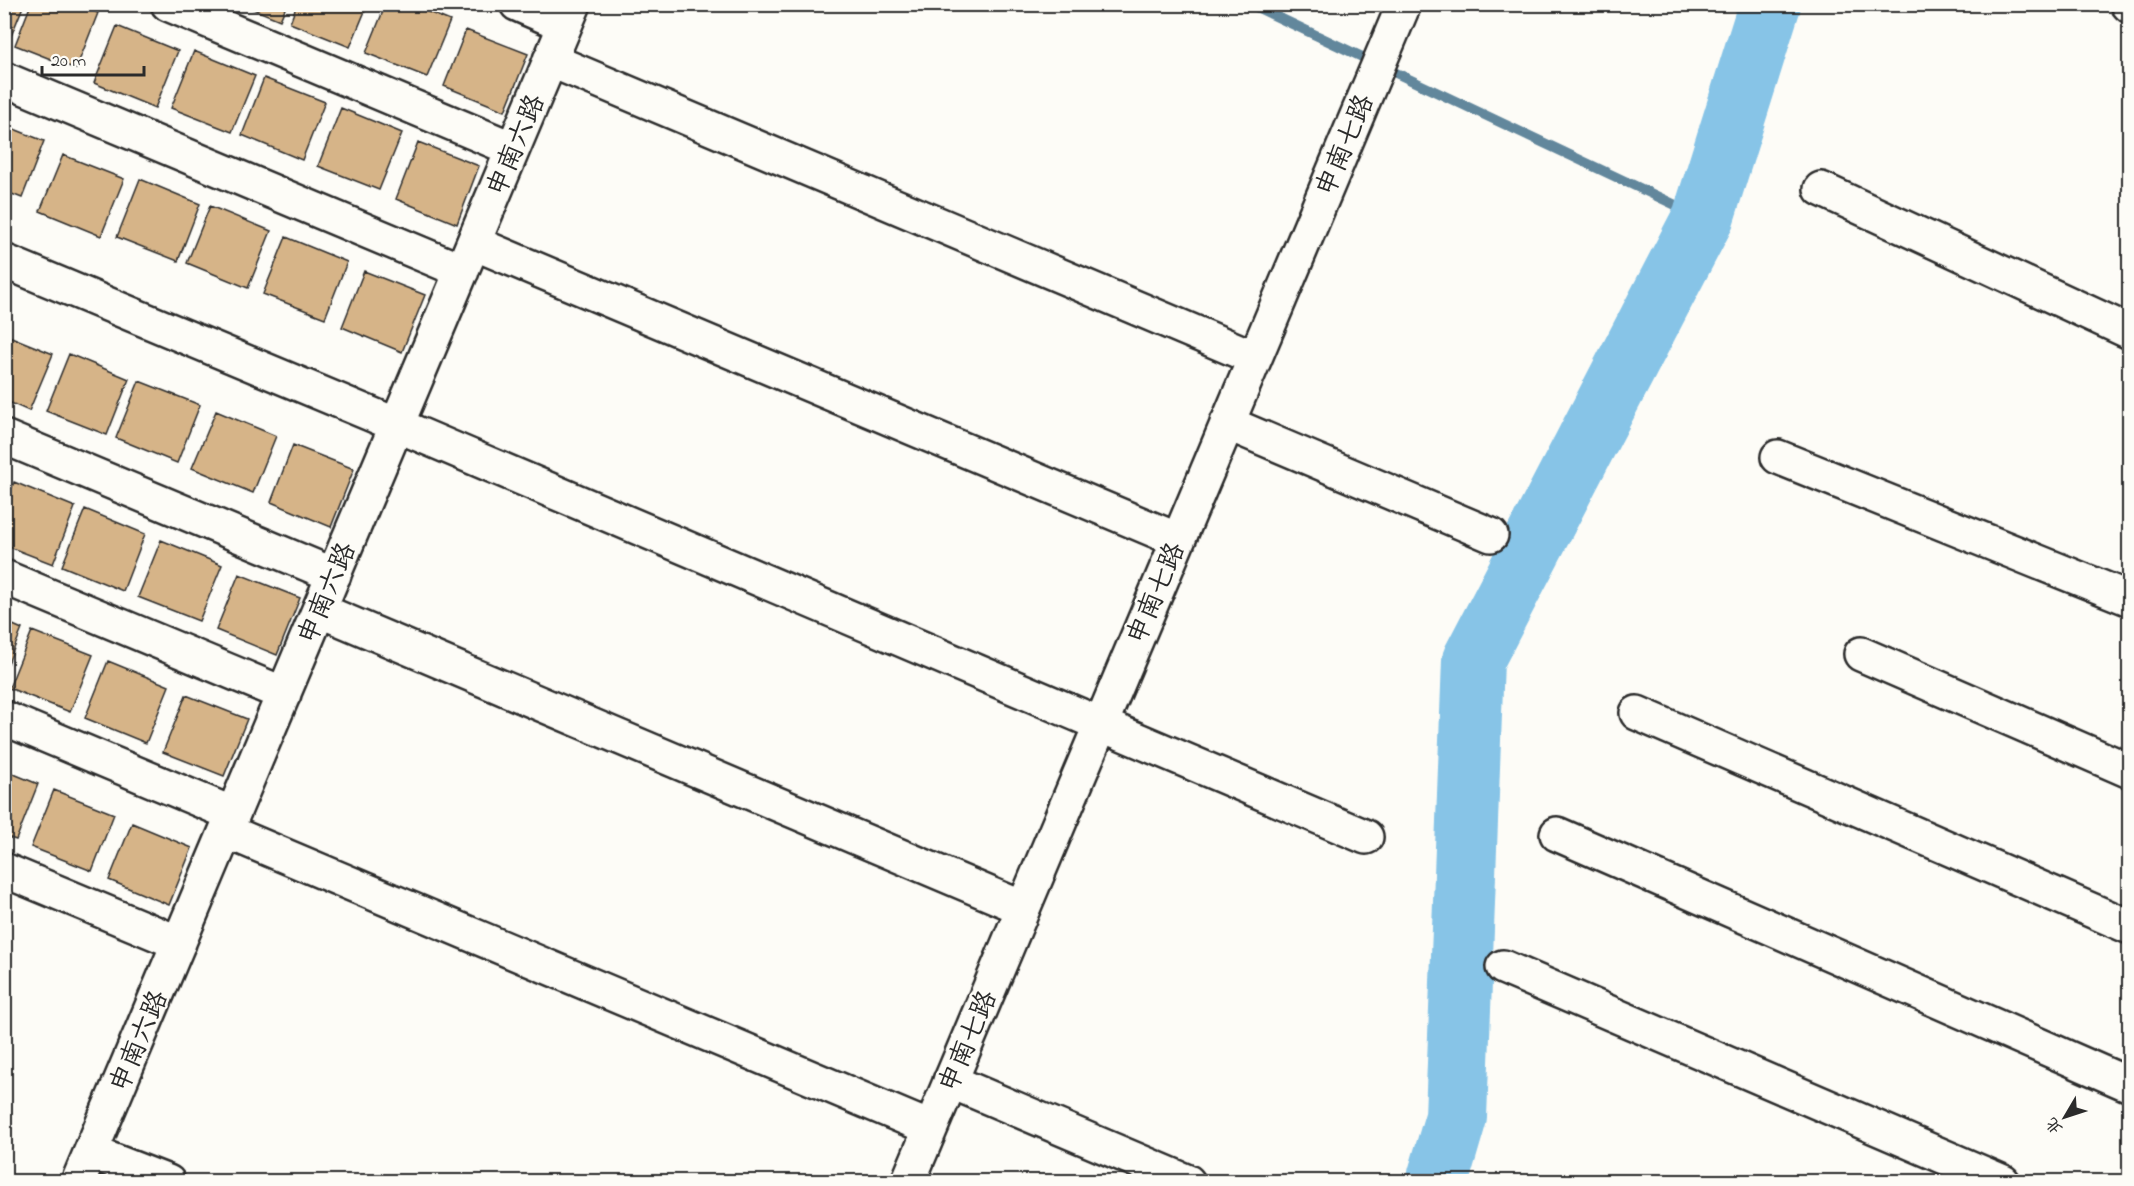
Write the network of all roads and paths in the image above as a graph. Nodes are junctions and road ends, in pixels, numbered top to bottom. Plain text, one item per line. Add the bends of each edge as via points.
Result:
1 (168, 4) edge
2 (517, 4) edge
3 (1404, 4) edge
4 (570, 15) edge
5 (550, 60) junction
6 (4, 79) edge
7 (513, 149) junction
8 (1821, 189) dead end
9 (468, 257) junction
10 (4, 261) edge
11 (2130, 332) edge
12 (1255, 358) junction
13 (1227, 423) junction
14 (397, 425) junction
15 (4, 437) edge
16 (1778, 457) dead end
17 (1491, 535) dead end
18 (1178, 540) junction
19 (334, 574) junction
20 (4, 577) edge
21 (2130, 599) edge
22 (319, 610) junction
23 (1861, 654) dead end
24 (284, 694) junction
25 (1637, 713) dead end
26 (4, 718) edge
27 (1100, 724) junction
28 (2130, 771) edge
29 (230, 822) junction
30 (1557, 834) dead end
31 (1366, 837) dead end
32 (4, 870) edge
33 (1023, 908) junction
34 (2130, 927) edge
35 (179, 943) junction
36 (1503, 966) dead end
37 (950, 1081) junction
38 (2130, 1085) edge
39 (930, 1128) junction
40 (94, 1143) junction
41 (78, 1182) edge
42 (168, 1182) edge
43 (908, 1182) edge
44 (1188, 1182) edge
45 (2003, 1182) edge

1 - 7 lane
2 - 4 lane
3 - 12 lane, 申南七路
4 - 5 lane, 申南六路
5 - 7 lane, 申南六路
5 - 12 lane
6 - 9 lane
7 - 9 lane, 申南六路
8 - 11 lane
9 - 14 lane, 申南六路
9 - 18 lane
10 - 14 lane
12 - 13 lane, 申南七路
13 - 17 lane
13 - 18 lane, 申南七路
14 - 19 lane, 申南六路
14 - 27 lane
15 - 19 lane
16 - 21 lane
18 - 27 lane, 申南七路
19 - 22 lane, 申南六路
20 - 24 lane
22 - 24 lane, 申南六路
22 - 33 lane
23 - 28 lane
24 - 29 lane, 申南六路
25 - 34 lane
26 - 29 lane
27 - 31 lane
27 - 33 lane, 申南七路
29 - 35 lane, 申南六路
29 - 39 lane
30 - 38 lane
32 - 35 lane
33 - 37 lane, 申南七路
35 - 40 lane, 申南六路
36 - 45 lane
37 - 39 lane, 申南七路
37 - 44 lane
39 - 43 lane, 申南七路
40 - 41 lane, 申南六路
40 - 42 lane

